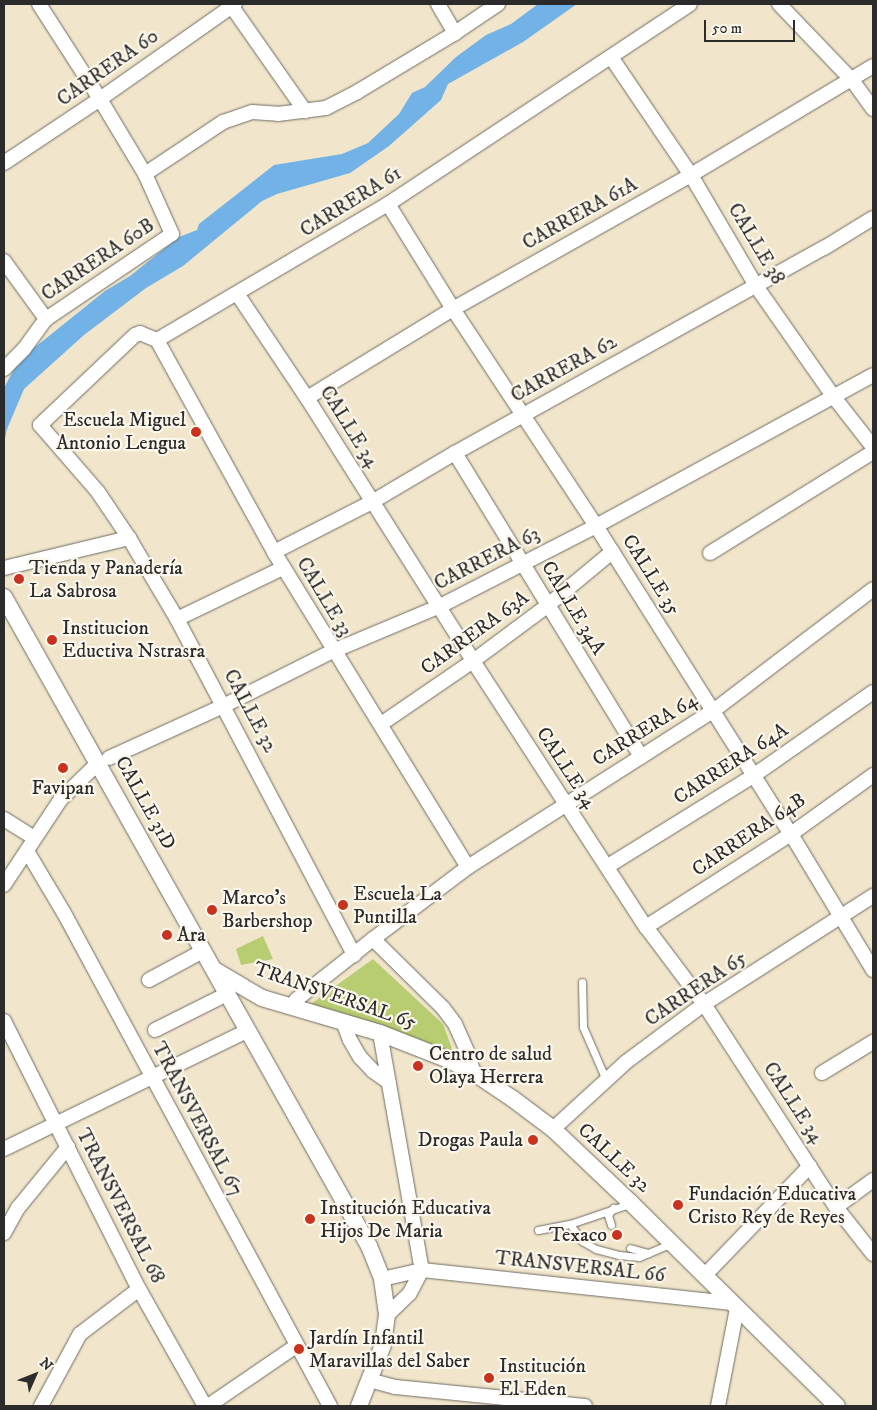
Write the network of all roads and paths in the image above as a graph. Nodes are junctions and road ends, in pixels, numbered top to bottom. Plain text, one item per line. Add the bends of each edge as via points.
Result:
1 (39, 4) edge
2 (438, 4) edge
3 (498, 4) edge
4 (690, 4) edge
5 (779, 4) edge
6 (232, 5) edge
7 (455, 33) junction
8 (611, 57) junction
9 (873, 66) edge
10 (852, 80) junction
11 (100, 99) junction
12 (873, 109) edge
13 (305, 111) junction
14 (4, 163) edge
15 (145, 174) junction
16 (691, 175) junction
17 (388, 204) junction
18 (873, 218) edge
19 (4, 260) edge
20 (756, 286) junction
21 (238, 295) junction
22 (453, 309) junction
23 (46, 319) junction
24 (157, 340) junction
25 (4, 368) edge
26 (873, 375) edge
27 (833, 396) junction
28 (307, 398) junction
29 (522, 415) junction
30 (873, 447) edge
31 (873, 452) edge
32 (455, 453) junction
33 (372, 502) junction
34 (596, 526) junction
35 (130, 538) junction
36 (274, 552) junction
37 (612, 552) junction
38 (710, 553) dead end
39 (523, 563) junction
40 (4, 568) edge
41 (283, 568) junction
42 (873, 589) edge
43 (4, 597) edge
44 (440, 606) junction
45 (547, 606) junction
46 (177, 619) junction
47 (332, 651) junction
48 (473, 661) junction
49 (873, 692) edge
50 (223, 706) junction
51 (713, 711) junction
52 (381, 724) junction
53 (642, 757) junction
54 (104, 761) junction
55 (873, 775) edge
56 (754, 776) junction
57 (565, 803) junction
58 (4, 819) edge
59 (790, 834) junction
60 (34, 838) junction
61 (27, 851) junction
62 (608, 866) junction
63 (468, 867) junction
64 (4, 885) edge
65 (873, 896) edge
66 (842, 918) junction
67 (646, 927) junction
68 (373, 939) junction
69 (203, 951) junction
70 (354, 955) junction
71 (212, 968) junction
72 (873, 970) edge
73 (149, 980) dead end
74 (582, 982) dead end
75 (227, 994) junction
76 (704, 1004) junction
77 (291, 1007) junction
78 (4, 1021) edge
79 (343, 1022) junction
80 (155, 1030) dead end
81 (247, 1031) junction
82 (380, 1033) junction
83 (873, 1042) edge
84 (474, 1072) junction
85 (822, 1074) dead end
86 (152, 1077) junction
87 (606, 1080) junction
88 (389, 1082) junction
89 (56, 1122) junction
90 (552, 1130) junction
91 (68, 1147) junction
92 (4, 1149) edge
93 (810, 1166) junction
94 (873, 1180) edge
95 (631, 1203) junction
96 (836, 1207) junction
97 (613, 1208) junction
98 (570, 1224) junction
99 (612, 1225) dead end
100 (538, 1230) dead end
101 (4, 1233) edge
102 (672, 1242) junction
103 (630, 1248) dead end
104 (648, 1253) junction
105 (873, 1254) edge
106 (422, 1270) junction
107 (705, 1275) junction
108 (382, 1279) junction
109 (139, 1289) junction
110 (735, 1306) junction
111 (386, 1309) junction
112 (296, 1346) junction
113 (369, 1380) junction
114 (41, 1406) edge
115 (207, 1406) edge
116 (330, 1406) edge
117 (359, 1406) edge
118 (585, 1406) edge
119 (718, 1406) edge
120 (837, 1406) edge

1 - 11 street
2 - 7 street
3 - 7 street
4 - 8 street, CARRERA 61
5 - 10 street
6 - 11 street, CARRERA 60
6 - 13 street
7 - 13 street via 357,92 326,108
8 - 16 street, CALLE 38
8 - 17 street, CARRERA 61
9 - 10 street, CARRERA 61A
10 - 12 street
10 - 16 street, CARRERA 61A
11 - 14 street, CARRERA 60
11 - 15 street
13 - 15 street via 252,112 223,122
15 - 23 street, CARRERA 60B via 172,234
16 - 20 street, CALLE 38
16 - 22 street, CARRERA 61A
17 - 21 street, CARRERA 61
17 - 22 street, CALLE 35
18 - 20 street, CARRERA 62
19 - 23 street
20 - 27 street, CALLE 38
20 - 29 street, CARRERA 62
21 - 24 street, CARRERA 61
21 - 28 street, CALLE 34
22 - 28 street, CARRERA 61A
22 - 29 street, CALLE 35
23 - 25 street, CARRERA 60B via 24,349
24 - 35 street, CALLE 32 via 140,333 135,335 40,425 98,492
24 - 36 street, CALLE 33
26 - 27 street, CARRERA 63
27 - 30 street, CALLE 38
27 - 34 street, CARRERA 63
28 - 33 street, CALLE 34
29 - 32 street, CARRERA 62
29 - 34 street, CALLE 35
31 - 38 street
32 - 33 street, CARRERA 62
32 - 39 street, CALLE 34A
33 - 36 street, CARRERA 62
33 - 44 street, CALLE 34
34 - 37 street, CALLE 35
34 - 39 street, CARRERA 63
35 - 40 street
35 - 46 street, CALLE 32
36 - 41 street, CALLE 33
37 - 45 street, CARRERA 63A
37 - 51 street, CALLE 35
39 - 44 street, CARRERA 63
39 - 45 street, CALLE 34A
41 - 46 street
41 - 47 street, CALLE 33
42 - 51 street, CARRERA 64
43 - 54 street, CALLE 31D
44 - 47 street, CARRERA 63
44 - 48 street, CALLE 34
45 - 48 street, CARRERA 63A
45 - 53 street, CALLE 34A
46 - 50 street, CALLE 32
47 - 50 street, CARRERA 63
47 - 52 street, CALLE 33
48 - 52 street, CARRERA 63A
48 - 57 street, CALLE 34
49 - 56 street, CARRERA 64A
50 - 54 street, CARRERA 63
50 - 70 street, CALLE 32
51 - 53 street, CARRERA 64
51 - 56 street, CALLE 35
52 - 63 street, CALLE 33
53 - 57 street, CARRERA 64
54 - 60 street, CARRERA 63 via 61,799
54 - 69 street, CALLE 31D
55 - 59 street, CARRERA 64B
56 - 59 street, CALLE 35
56 - 62 street, CARRERA 64A
57 - 62 street, CALLE 34
57 - 63 street, CARRERA 64
58 - 60 street
59 - 66 street, CALLE 35
59 - 67 street, CARRERA 64B
60 - 61 street, CARRERA 63
61 - 64 street, CARRERA 63
61 - 86 street, TRANSVERSAL 67
62 - 67 street, CALLE 34
63 - 68 street, CARRERA 64
65 - 66 street, CARRERA 65
66 - 72 street, CALLE 35
66 - 76 street, CARRERA 65
67 - 76 street, CALLE 34
68 - 70 street, CARRERA 64
68 - 84 street via 443,1008 468,1052
69 - 71 street, CALLE 31D
69 - 73 street
70 - 77 street, CARRERA 64
71 - 75 street, CALLE 31D
71 - 77 street, TRANSVERSAL 65 via 251,993
74 - 87 lane via 583,1027
75 - 80 street
75 - 81 street, CALLE 31D
76 - 87 street, CARRERA 65
76 - 93 street, CALLE 34
77 - 79 street, TRANSVERSAL 65
78 - 89 street, TRANSVERSAL 68
79 - 82 street, TRANSVERSAL 65
79 - 88 street via 360,1057
81 - 86 street
81 - 108 street, CALLE 31D via 369,1246
82 - 84 street, TRANSVERSAL 65
82 - 88 street
83 - 85 street
84 - 90 street, CALLE 32
86 - 89 street
86 - 112 street, TRANSVERSAL 67
87 - 90 street, CARRERA 65
88 - 106 street
89 - 91 street, TRANSVERSAL 68
89 - 92 street
90 - 95 street, CALLE 32
91 - 101 street via 18,1208
91 - 109 street, TRANSVERSAL 68
93 - 96 street, CALLE 34
93 - 107 street
94 - 96 street
95 - 97 lane
95 - 102 street, CALLE 32
96 - 105 street, CALLE 34
97 - 98 lane
97 - 99 lane via 608,1215
98 - 100 lane
98 - 104 lane via 582,1241 596,1249 639,1257
102 - 104 lane
102 - 107 street, CALLE 32
103 - 104 lane
106 - 108 street, TRANSVERSAL 66
106 - 110 street, TRANSVERSAL 66
106 - 111 street via 409,1294
107 - 110 street, CALLE 32
108 - 111 street, CALLE 31D
109 - 114 street via 80,1334
109 - 115 street, TRANSVERSAL 68
110 - 119 street
110 - 120 street, CALLE 32
111 - 113 street, CALLE 31D via 383,1345
112 - 115 street
112 - 116 street, TRANSVERSAL 67
113 - 117 street, CALLE 31D
113 - 118 street via 395,1387

